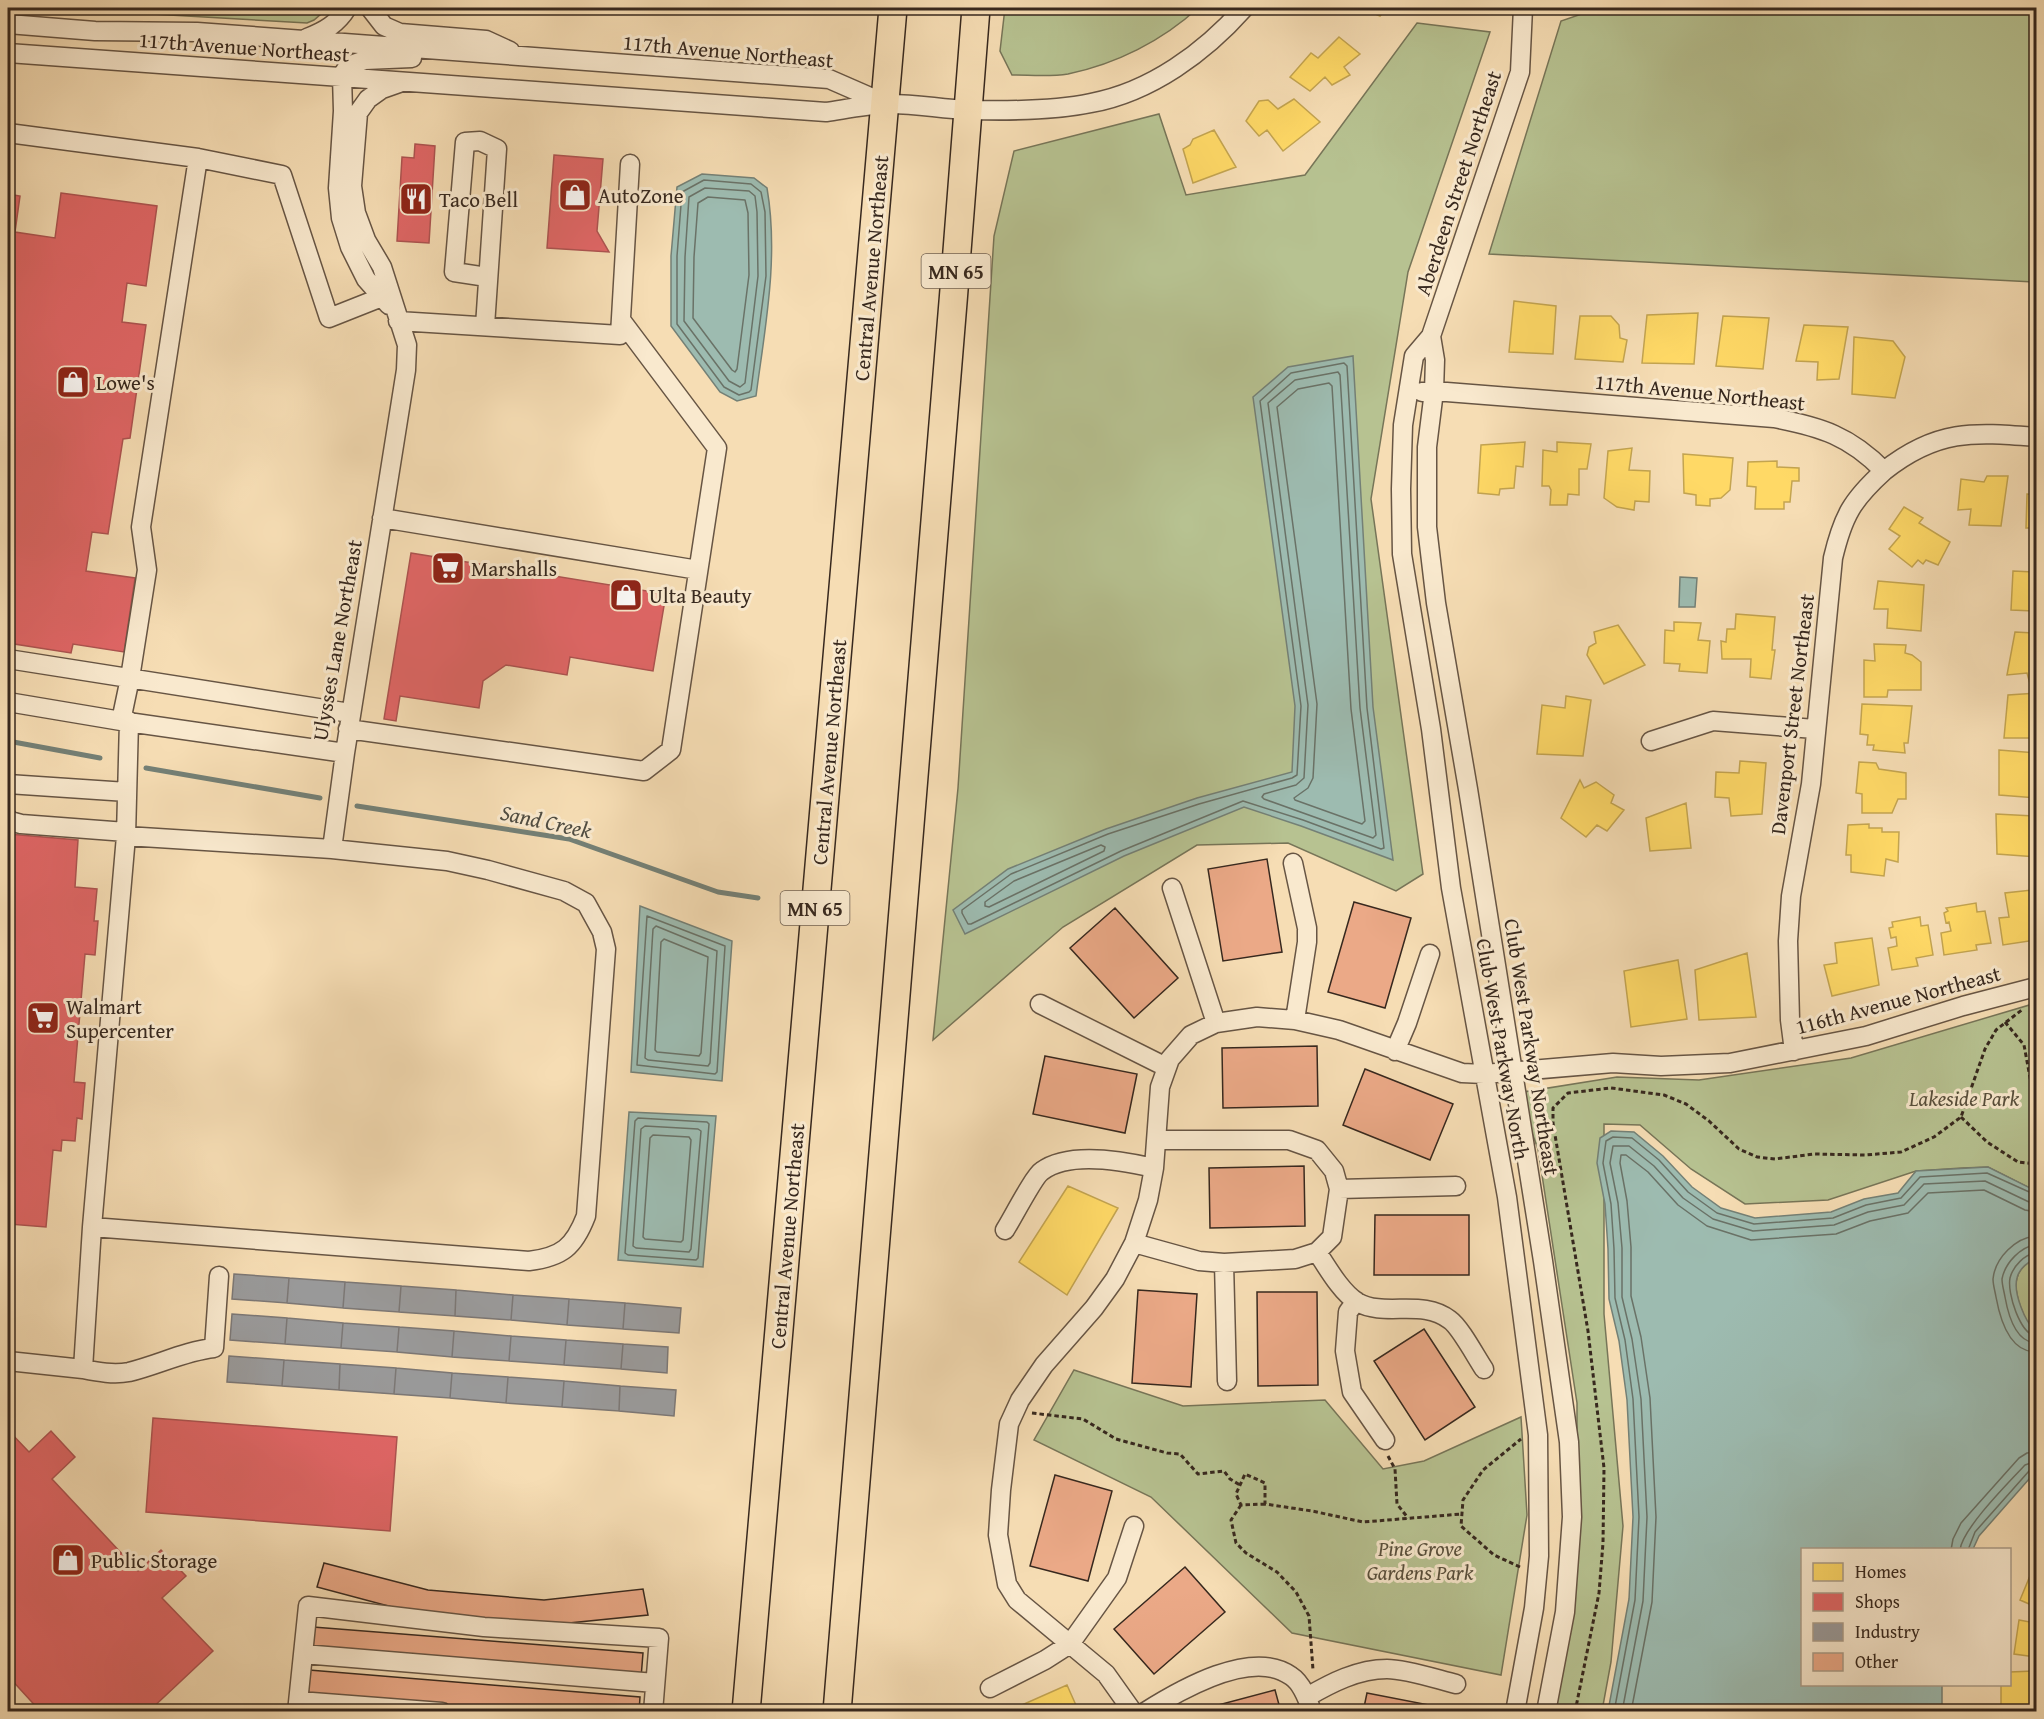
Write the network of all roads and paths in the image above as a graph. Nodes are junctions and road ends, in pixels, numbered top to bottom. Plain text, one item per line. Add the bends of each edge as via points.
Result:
1 (347, 8) edge
2 (370, 8) edge
3 (893, 8) edge
4 (976, 8) edge
5 (1244, 8) edge
6 (1523, 8) edge
7 (8, 24) edge
8 (302, 40) junction
9 (8, 53) edge
10 (520, 56) junction
11 (342, 76) junction
12 (407, 81) junction
13 (886, 104) junction
14 (969, 110) junction
15 (8, 133) edge
16 (198, 158) junction
17 (630, 164) dead end
18 (487, 277) junction
19 (382, 297) junction
20 (396, 316) junction
21 (621, 320) junction
22 (485, 326) junction
23 (1431, 336) junction
24 (1434, 391) junction
25 (1408, 394) junction
26 (2037, 437) edge
27 (1884, 471) junction
28 (382, 518) junction
29 (698, 570) junction
30 (8, 659) edge
31 (130, 678) junction
32 (8, 702) edge
33 (125, 721) junction
34 (349, 721) junction
35 (1815, 729) junction
36 (1651, 741) dead end
37 (345, 753) junction
38 (8, 784) edge
39 (127, 792) junction
40 (8, 818) edge
41 (126, 834) junction
42 (332, 849) junction
43 (1293, 862) dead end
44 (1172, 888) dead end
45 (1430, 954) dead end
46 (2034, 988) edge
47 (1040, 1004) dead end
48 (1295, 1020) junction
49 (2005, 1022) junction
50 (1216, 1023) junction
51 (1395, 1051) junction
52 (1794, 1051) junction
53 (1166, 1066) junction
54 (1514, 1070) junction
55 (1484, 1074) junction
56 (2037, 1110) edge
57 (1960, 1117) junction
58 (1156, 1140) junction
59 (2037, 1164) edge
60 (1154, 1168) junction
61 (1456, 1186) dead end
62 (1339, 1189) junction
63 (92, 1227) junction
64 (1005, 1230) dead end
65 (1134, 1243) junction
66 (1317, 1252) junction
67 (1224, 1263) junction
68 (219, 1276) dead end
69 (1356, 1301) junction
70 (8, 1361) edge
71 (83, 1369) junction
72 (1484, 1369) dead end
73 (1227, 1381) dead end
74 (1016, 1410) junction
75 (1522, 1438) dead end
76 (1385, 1440) joint
77 (1240, 1485) junction
78 (1265, 1504) junction
79 (1241, 1505) junction
80 (1462, 1514) junction
81 (1408, 1518) junction
82 (1134, 1526) dead end
83 (1520, 1567) dead end
84 (1070, 1644) junction
85 (303, 1654) junction
86 (655, 1683) junction
87 (1456, 1684) dead end
88 (990, 1688) dead end
89 (1310, 1704) edge
90 (298, 1706) edge
91 (442, 1712) edge
92 (653, 1712) edge
93 (746, 1712) edge
94 (837, 1712) edge
95 (1133, 1712) edge
96 (1145, 1712) edge
97 (1515, 1712) edge
98 (1546, 1712) edge
99 (1575, 1712) edge

1 - 8 street via 326,31
2 - 10 street via 384,26 399,33 486,40
3 - 13 highway, Central Avenue Northeast / MN 65
4 - 14 highway, MN 65
5 - 14 street via 1197,52 1118,96 1058,107
6 - 23 street, Aberdeen Street Northeast via 1520,72
7 - 8 street, 117th Avenue Northeast
8 - 10 street, 117th Avenue Northeast
9 - 11 street, 117th Avenue Northeast
10 - 11 street via 365,60 348,66
10 - 13 street, 117th Avenue Northeast via 829,79
11 - 12 street, 117th Avenue Northeast
11 - 19 street via 338,188 341,218 366,279
12 - 13 street, 117th Avenue Northeast via 826,112
12 - 20 street, Ulysses Lane Northeast via 382,89 358,113 352,186 356,213 382,267
13 - 14 street
13 - 93 highway, Central Avenue Northeast / MN 65
14 - 94 highway, MN 65
15 - 16 street
16 - 19 street via 282,175 329,318
16 - 31 street via 141,527 147,570
17 - 21 street
18 - 18 street via 497,149 480,141 465,142 454,272
18 - 22 street
19 - 20 street
20 - 22 street
20 - 28 street, Ulysses Lane Northeast via 407,345 406,370
21 - 22 street via 620,334
21 - 29 street via 717,448
23 - 24 street, Aberdeen Street Northeast
23 - 25 street, Aberdeen Street Northeast via 1414,356
24 - 25 street, 117th Avenue Northeast
24 - 27 street, 117th Avenue Northeast via 1774,418 1810,425 1844,439 1866,452
24 - 54 street, Club West Parkway Northeast via 1426,447 1426,527
25 - 55 street, Club West Parkway North via 1401,478 1402,554 1431,729 1451,888
26 - 27 street via 1961,434 1933,441 1904,455
27 - 35 street, Davenport Street Northeast via 1850,508 1839,530
28 - 29 street
28 - 34 street, Ulysses Lane Northeast
29 - 34 street via 671,750 644,771
30 - 31 street
31 - 33 street
31 - 34 street
32 - 33 street, Ulysses Lane Northeast
33 - 37 street, Ulysses Lane Northeast
33 - 39 street
34 - 37 street, Ulysses Lane Northeast
35 - 36 street via 1713,721
35 - 52 street, Davenport Street Northeast via 1788,941
37 - 42 street
38 - 39 street
39 - 41 street
40 - 41 street via 21,824
41 - 42 street
41 - 63 street
42 - 63 street via 447,861 555,888 586,903 602,932 606,949 586,1216 578,1237 548,1258 529,1261
43 - 48 street via 1307,928
44 - 50 street
45 - 51 street
46 - 49 path via 2023,1011
46 - 52 street, 116th Avenue Northeast via 1866,1036
47 - 53 street
48 - 50 street, 116th Avenue Northeast via 1257,1017
48 - 51 street, 116th Avenue Northeast via 1339,1030
49 - 56 path via 2024,1045
49 - 57 path via 1985,1049
50 - 53 street, 116th Avenue Northeast via 1191,1035
51 - 55 street, 116th Avenue Northeast via 1462,1074
52 - 54 street, 116th Avenue Northeast via 1730,1063 1661,1066 1613,1062
53 - 58 street via 1160,1087
54 - 55 street, 116th Avenue Northeast
54 - 98 street, Club West Parkway Northeast via 1569,1453 1572,1517 1565,1612
55 - 97 street, Club West Parkway North via 1507,1197 1538,1435 1539,1556
57 - 59 path via 1987,1142 2018,1162
57 - 99 path via 1934,1137 1900,1152 1815,1154 1775,1160 1740,1149 1709,1120 1664,1095 1611,1088 1568,1093 1553,1108 1588,1331 1604,1468 1599,1593
58 - 60 street
58 - 62 street via 1289,1140 1317,1150 1334,1171
60 - 64 street via 1127,1162 1067,1160 1041,1171
60 - 65 street
61 - 62 street
62 - 66 street via 1332,1237
63 - 71 street
65 - 67 street via 1199,1261
65 - 74 street via 1115,1279 1044,1365
66 - 67 street via 1295,1259
66 - 69 street via 1336,1281
67 - 73 street
68 - 71 street via 214,1348 198,1349 127,1372
69 - 72 street via 1373,1307 1432,1311 1451,1320
69 - 76 street via 1348,1312 1345,1351 1352,1392
70 - 71 street
74 - 77 path via 1083,1419 1116,1439 1180,1454 1198,1474 1224,1471
74 - 84 street via 1009,1424 998,1535 1007,1584 1017,1600
75 - 80 path via 1483,1470 1463,1500
76 - 81 path via 1384,1449 1395,1469 1397,1504
77 - 78 path via 1245,1474 1264,1483
77 - 79 path via 1236,1494
78 - 79 path
78 - 81 path via 1363,1522
79 - 89 path via 1231,1520 1236,1543 1277,1572 1296,1592 1309,1616 1313,1683
80 - 81 path
80 - 83 path via 1461,1526 1494,1555
82 - 84 street via 1117,1578
84 - 88 street
84 - 95 street via 1106,1674
85 - 86 street
85 - 86 street via 308,1606 484,1627 659,1638
85 - 90 street
86 - 92 street
87 - 89 street via 1389,1669 1374,1670 1324,1687
89 - 96 street via 1293,1677 1275,1668 1255,1666 1183,1688
90 - 91 street

